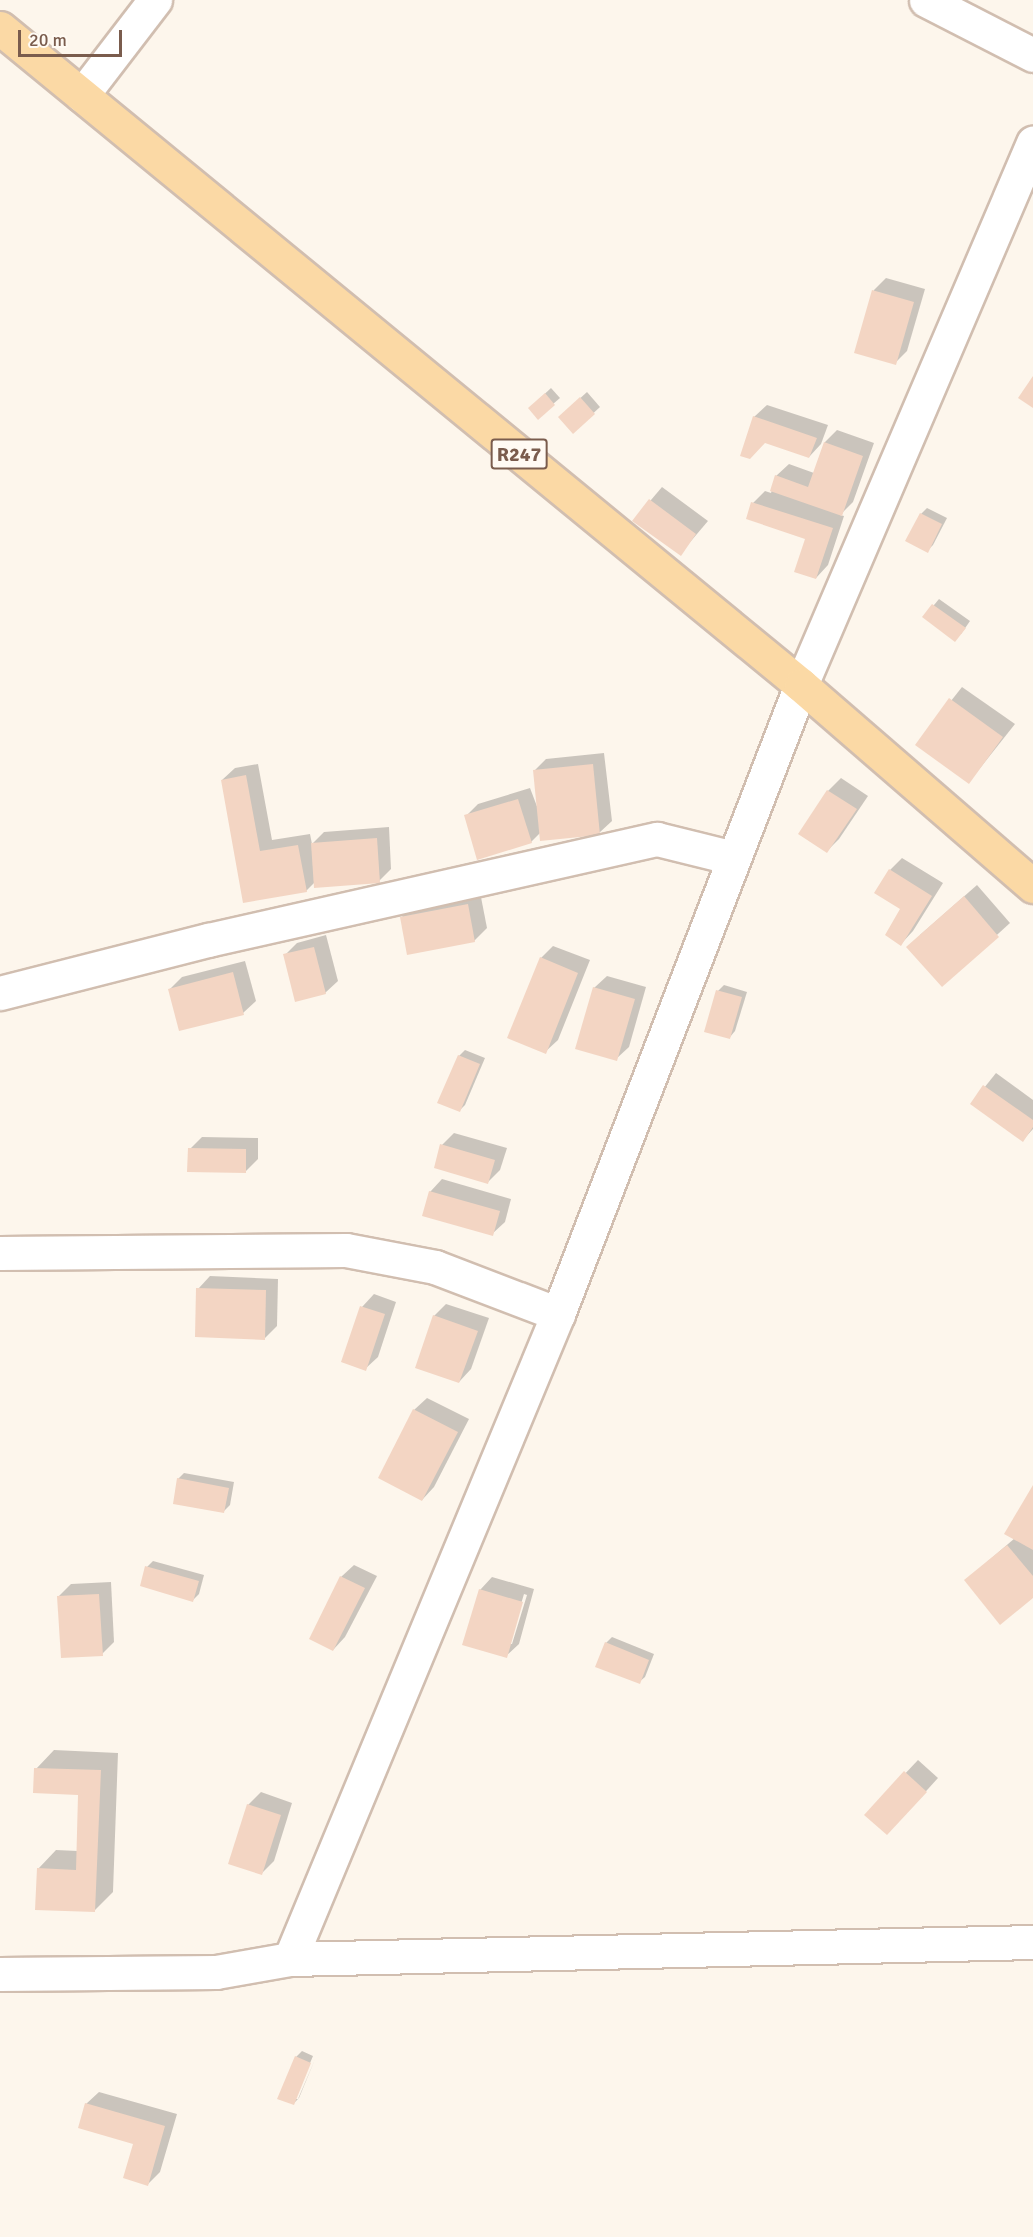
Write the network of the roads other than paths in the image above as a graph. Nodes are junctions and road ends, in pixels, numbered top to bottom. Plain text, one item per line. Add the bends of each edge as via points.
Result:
1 (155, 0) edge
2 (926, 0) edge
3 (0, 28) edge
4 (1033, 55) edge
5 (82, 95) junction
6 (1033, 143) edge
7 (801, 685) junction
8 (734, 858) junction
9 (1033, 886) edge
10 (0, 993) edge
11 (0, 1253) edge
12 (558, 1314) junction
13 (1030, 1939) edge
14 (290, 1959) junction
15 (0, 1974) edge

1 - 5 street
2 - 4 street
3 - 5 main road, R247
5 - 7 main road, R247
6 - 7 street
7 - 8 street
7 - 9 main road, R247
8 - 10 street via 657,839 208,940
8 - 12 street
11 - 12 street via 346,1250 435,1267
12 - 14 street
13 - 14 street
14 - 15 street via 216,1972

